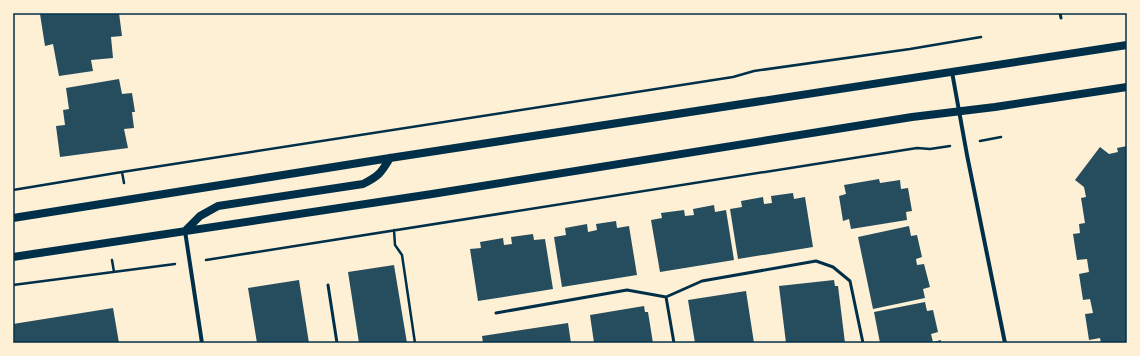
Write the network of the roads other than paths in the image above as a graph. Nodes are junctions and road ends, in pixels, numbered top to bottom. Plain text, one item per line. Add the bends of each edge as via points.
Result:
1 (1060, 13) edge
2 (1061, 18) dead end
3 (1127, 45) edge
4 (952, 72) junction
5 (1127, 87) edge
6 (959, 111) junction
7 (390, 158) junction
8 (13, 218) edge
9 (185, 231) junction
10 (13, 257) edge
11 (328, 285) dead end
12 (666, 297) junction
13 (496, 313) dead end
14 (202, 343) edge
15 (337, 343) edge
16 (674, 343) edge
17 (863, 343) edge
18 (1005, 343) edge

1 - 2 lane
3 - 4 main road
4 - 6 street
4 - 7 main road
5 - 6 main road
6 - 9 main road
6 - 18 street
7 - 8 main road
7 - 9 main road via 381,173 363,184 218,206 200,216
9 - 10 main road
9 - 14 street
11 - 15 lane
12 - 13 lane via 627,290
12 - 16 lane
12 - 17 lane via 702,280 816,261 833,266 850,281

